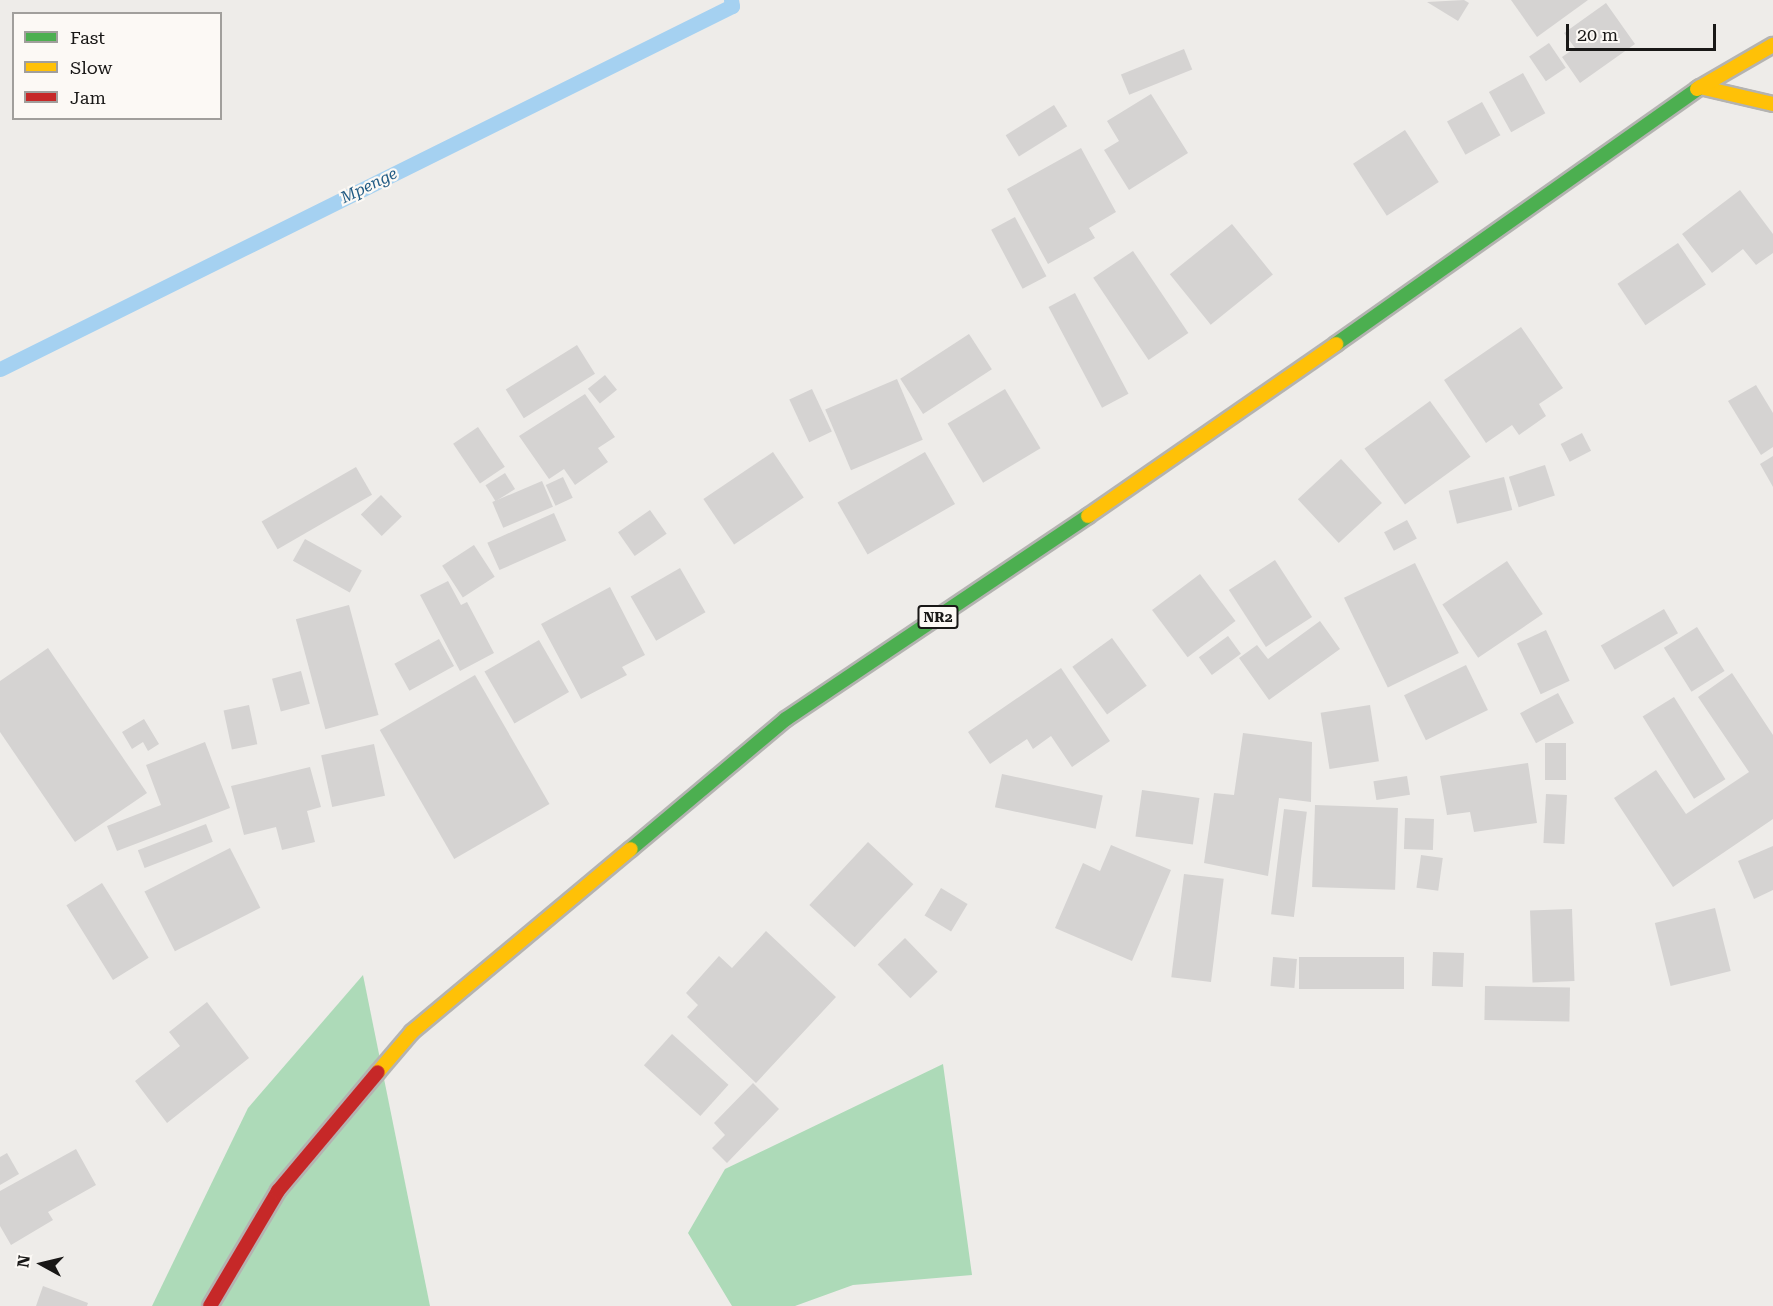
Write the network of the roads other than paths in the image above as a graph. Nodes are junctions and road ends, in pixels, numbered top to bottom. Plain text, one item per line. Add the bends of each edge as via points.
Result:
1 (1773, 45) edge
2 (1700, 87) junction
3 (1773, 104) edge
4 (210, 1306) edge

1 - 2 main road, NR2
2 - 3 main road
2 - 4 main road, NR2 via 1178,455 786,719 412,1032 278,1191

